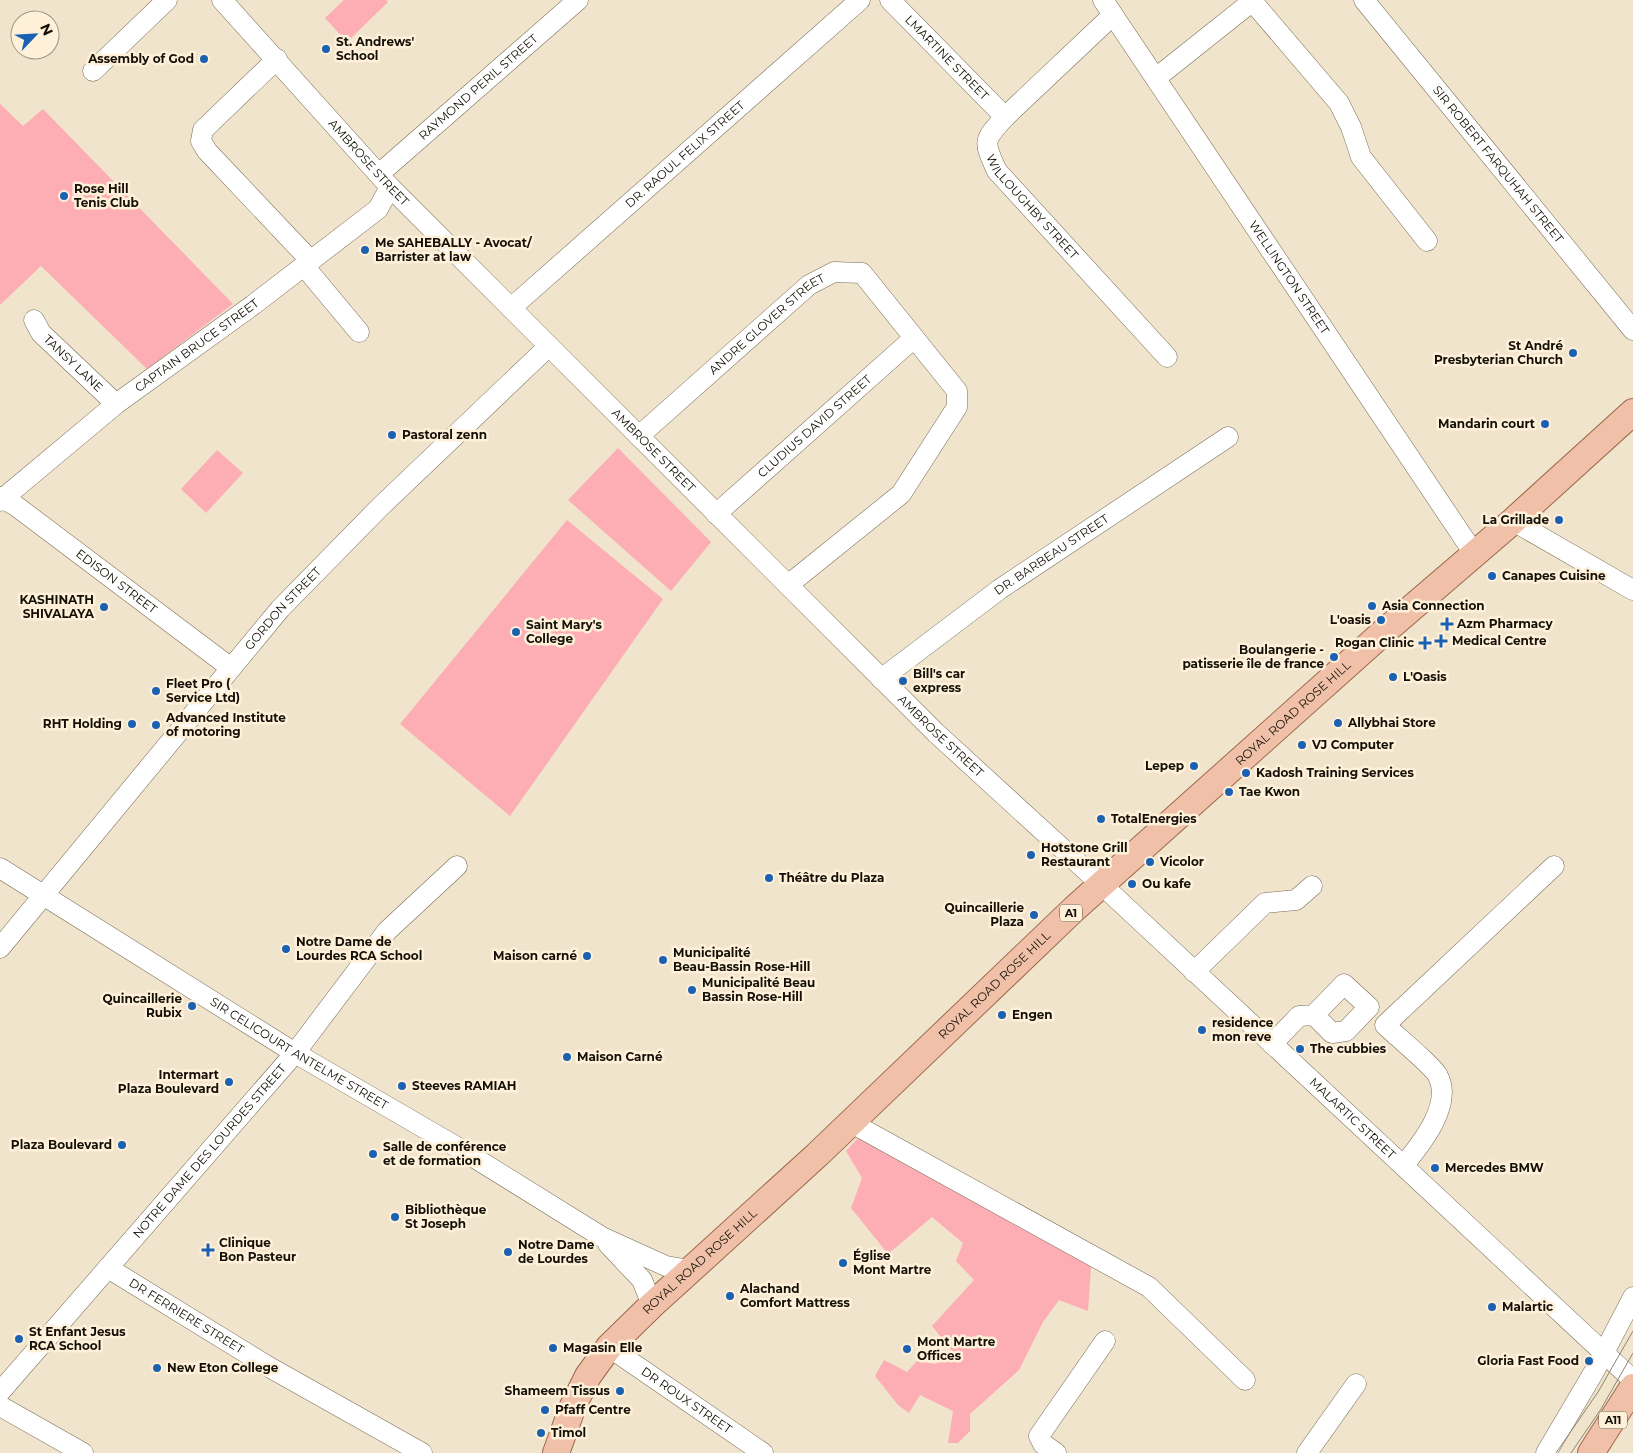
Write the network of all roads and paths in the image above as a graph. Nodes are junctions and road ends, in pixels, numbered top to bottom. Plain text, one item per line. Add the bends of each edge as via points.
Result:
1 (167, 0) edge
2 (222, 0) edge
3 (578, 0) edge
4 (860, 0) edge
5 (890, 0) edge
6 (1364, 0) edge
7 (1253, 1) edge
8 (1108, 7) edge
9 (277, 59) junction
10 (93, 71) dead end
11 (1156, 78) junction
12 (1005, 117) junction
13 (385, 181) junction
14 (1427, 241) dead end
15 (307, 263) junction
16 (511, 308) junction
17 (34, 320) dead end
18 (1633, 330) edge
19 (359, 332) dead end
20 (914, 338) junction
21 (549, 346) junction
22 (1167, 357) dead end
23 (116, 404) junction
24 (1633, 412) edge
25 (638, 436) junction
26 (1228, 437) dead end
27 (1, 498) edge
28 (716, 514) junction
29 (1514, 521) junction
30 (1475, 554) junction
31 (788, 586) junction
32 (1633, 590) edge
33 (230, 668) junction
34 (881, 679) junction
35 (457, 866) dead end
36 (1554, 866) dead end
37 (0, 868) edge
38 (1102, 884) junction
39 (1312, 886) dead end
40 (44, 895) junction
41 (0, 948) edge
42 (1194, 972) junction
43 (1369, 1008) junction
44 (1314, 1015) junction
45 (1385, 1026) junction
46 (1272, 1044) junction
47 (295, 1053) junction
48 (850, 1122) junction
49 (1404, 1165) junction
50 (602, 1237) junction
51 (108, 1268) junction
52 (690, 1270) junction
53 (1633, 1297) edge
54 (652, 1305) junction
55 (1105, 1341) dead end
56 (609, 1347) junction
57 (1604, 1353) junction
58 (1245, 1380) dead end
59 (1633, 1380) edge
60 (1356, 1384) dead end
61 (1633, 1387) edge
62 (0, 1392) edge
63 (0, 1406) edge
64 (83, 1453) edge
65 (422, 1453) edge
66 (556, 1453) edge
67 (763, 1453) edge
68 (1056, 1453) edge
69 (1307, 1453) edge
70 (1546, 1453) edge
71 (1591, 1453) edge

1 - 10 street
2 - 9 street, AMBROSE STREET
3 - 13 street, RAYMOND PERIL STREET
4 - 16 street, DR. RAOUL FELIX STREET
5 - 12 street, LMARTINE STREET
6 - 18 street, SIR ROBERT FARQUHAH STREET
7 - 11 street
7 - 14 street via 1339,103 1352,126 1361,156
8 - 11 street, WELLINGTON STREET
8 - 12 street, WILLOUGHBY STREET
9 - 13 street, AMBROSE STREET
9 - 15 street via 203,130 201,141
11 - 30 street, WELLINGTON STREET
12 - 22 street, WILLOUGHBY STREET via 989,134 986,148 997,171
13 - 15 street, CAPTAIN BRUCE STREET via 378,210
13 - 16 street, AMBROSE STREET
15 - 19 street
15 - 23 street, CAPTAIN BRUCE STREET
16 - 21 street, AMBROSE STREET
17 - 23 street, TANSY LANE via 41,333
20 - 25 street, ANDRE GLOVER STREET via 862,273 834,272 809,286
20 - 28 street, CLUDIUS DAVID STREET
20 - 31 street, ANDRE GLOVER STREET via 957,391 957,407 901,494
21 - 25 street, AMBROSE STREET
21 - 33 street, GORDON STREET via 380,506 280,609
23 - 27 street, CAPTAIN BRUCE STREET
24 - 29 main road, ROYAL ROAD ROSE HILL / A1
25 - 28 street, AMBROSE STREET
26 - 34 street, DR. BARBEAU STREET via 1000,589
27 - 33 street, EDISON STREET
28 - 31 street, AMBROSE STREET
29 - 30 main road, ROYAL ROAD ROSE HILL / A1
29 - 32 street
30 - 38 main road, ROYAL ROAD ROSE HILL / A1
31 - 34 street, AMBROSE STREET
33 - 40 street, GORDON STREET
34 - 38 street, AMBROSE STREET
35 - 47 street, NOTRE DAME DES LOURDES STREET via 386,931
36 - 45 street
37 - 40 street, SIR CELICOURT ANTELME STREET
38 - 42 street, MALARTIC STREET
38 - 48 main road, ROYAL ROAD ROSE HILL / A1
39 - 42 street via 1296,900 1265,904
40 - 41 street, GORDON STREET
40 - 47 street, SIR CELICOURT ANTELME STREET
42 - 46 street, MALARTIC STREET
43 - 44 street via 1346,1031 1332,1033
43 - 44 street via 1344,984
43 - 45 street
44 - 46 street via 1299,1016
45 - 49 street via 1438,1076 1442,1093 1438,1114 1427,1137
46 - 49 street, MALARTIC STREET
47 - 50 street, SIR CELICOURT ANTELME STREET via 462,1150
47 - 51 street, NOTRE DAME DES LOURDES STREET
48 - 52 main road, ROYAL ROAD ROSE HILL / A1
48 - 58 street via 1149,1287
49 - 57 street, MALARTIC STREET
50 - 52 street, SIR CELICOURT ANTELME STREET via 666,1266
50 - 54 street, SIR CELICOURT ANTELME STREET via 642,1280
51 - 62 street, NOTRE DAME DES LOURDES STREET
51 - 65 street, DR FERRIERE STREET via 269,1367
52 - 54 main road, ROYAL ROAD ROSE HILL / A1
53 - 57 street
54 - 56 main road, ROYAL ROAD ROSE HILL / A1
55 - 68 street via 1040,1434 1043,1444
56 - 66 main road, ROYAL ROAD ROSE HILL / A1 via 588,1376
56 - 67 street, DR ROUX STREET
57 - 59 street, MALARTIC STREET
57 - 70 street
60 - 69 street
61 - 71 main road, A11
63 - 64 street

